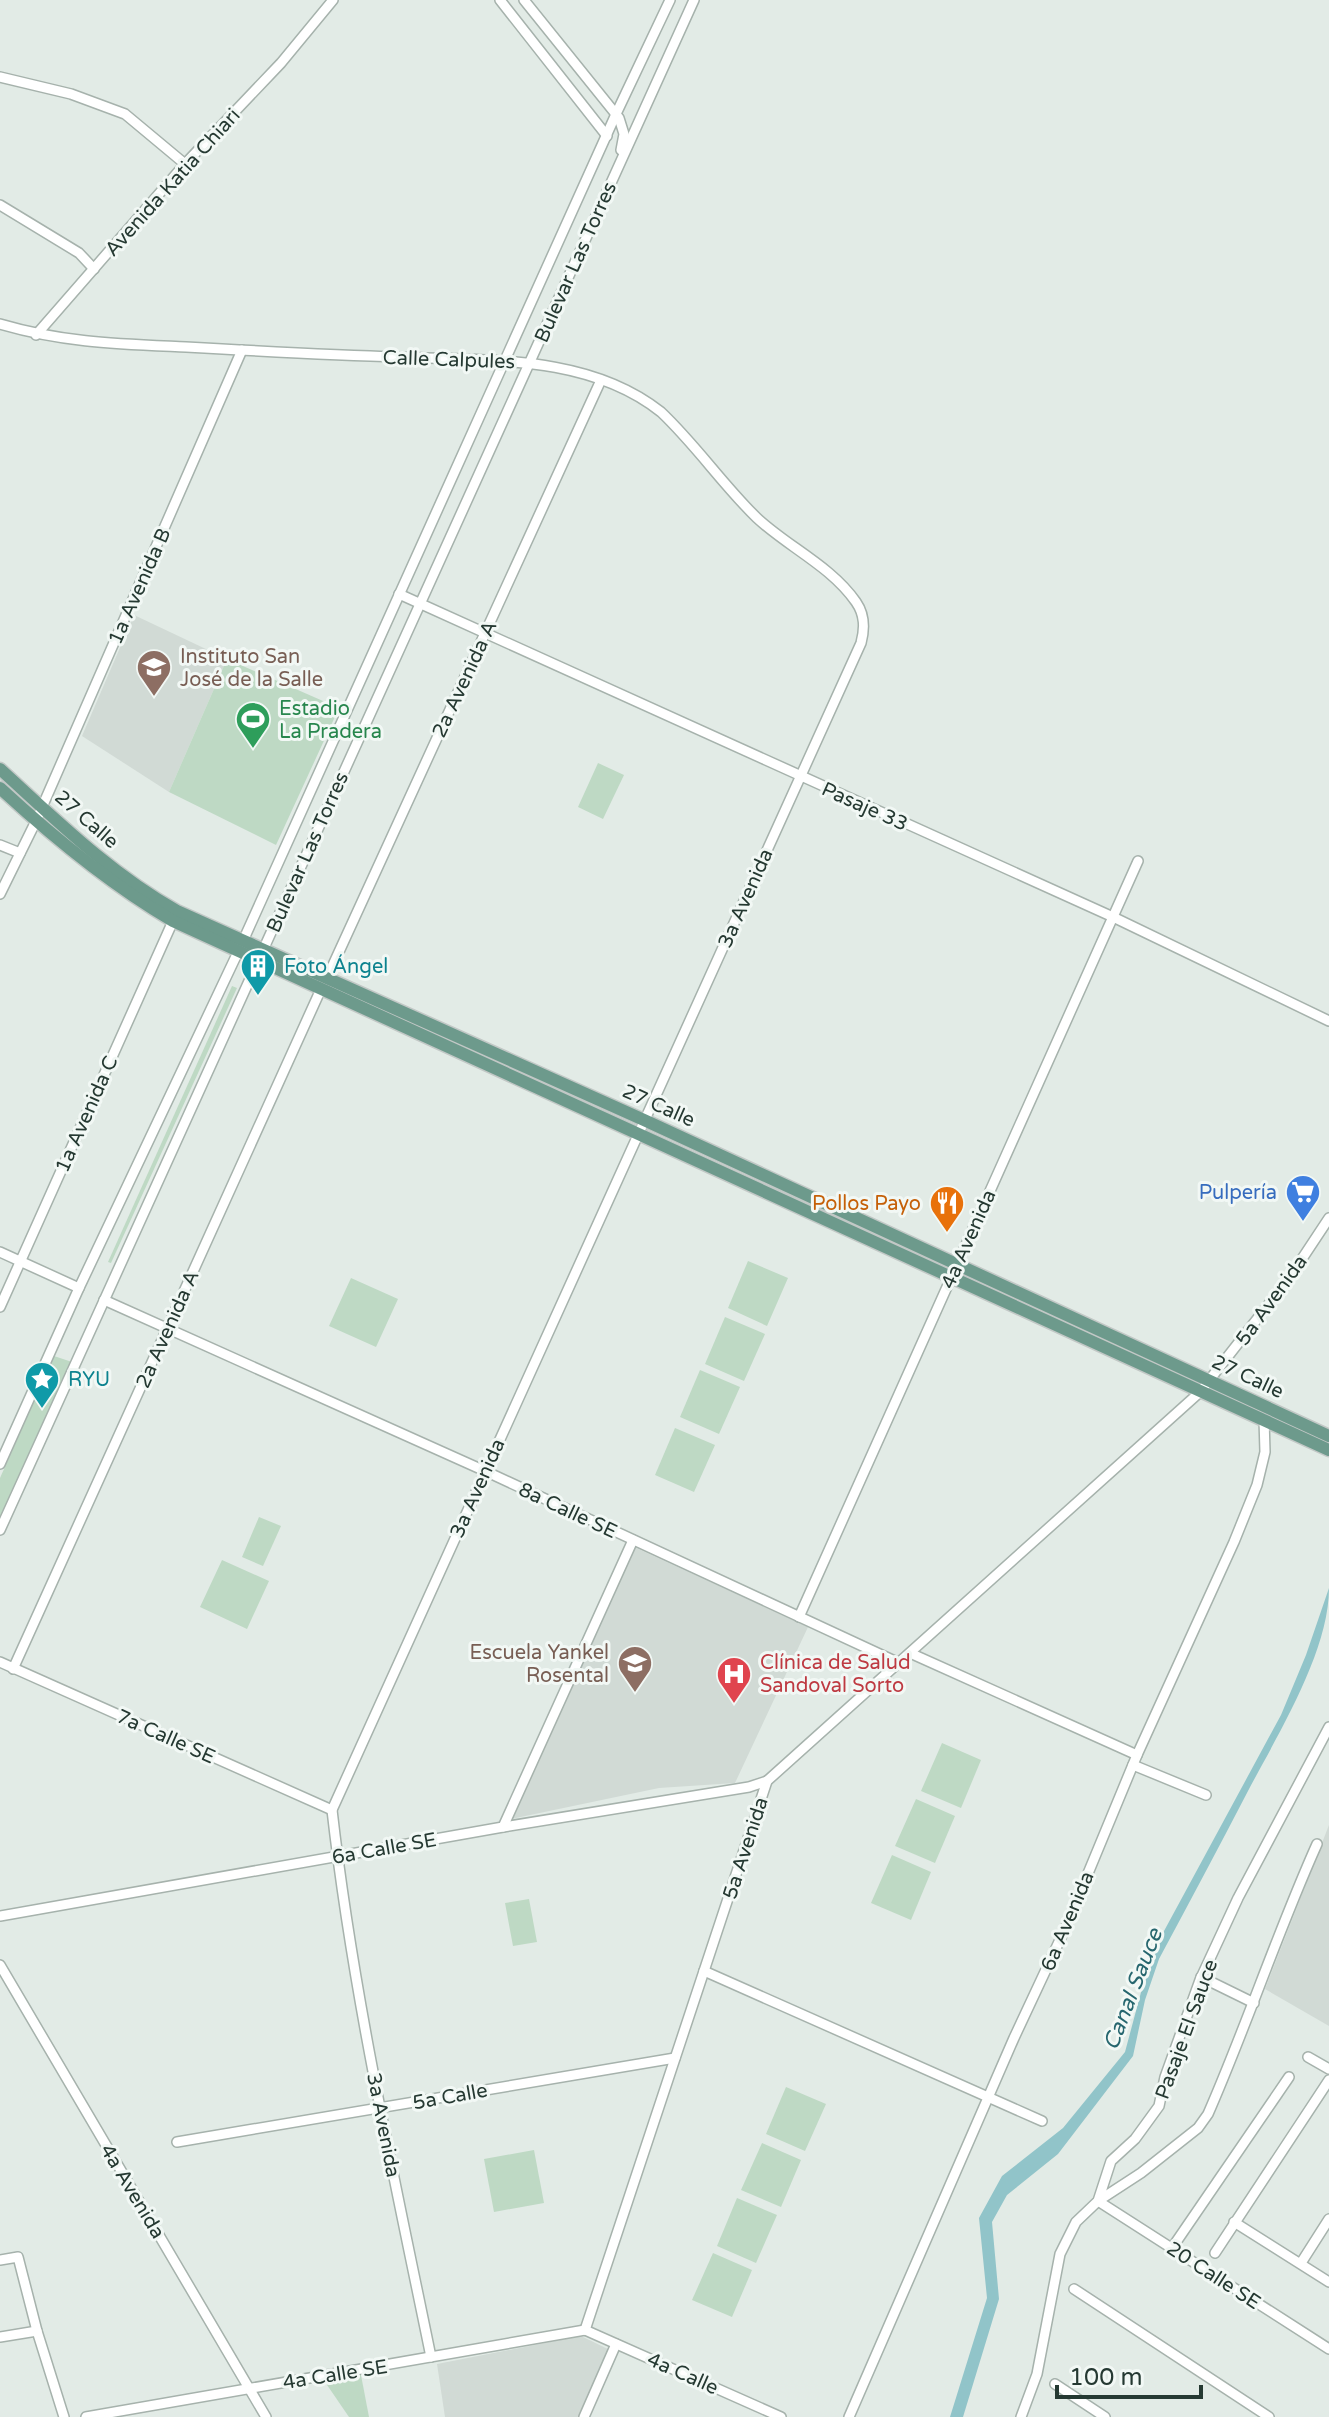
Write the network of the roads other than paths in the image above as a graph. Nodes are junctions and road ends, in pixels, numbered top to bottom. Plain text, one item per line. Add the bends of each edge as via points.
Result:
1 (333, 0) edge
2 (500, 0) edge
3 (524, 0) edge
4 (670, 0) edge
5 (694, 0) edge
6 (0, 77) edge
7 (616, 114) junction
8 (607, 136) junction
9 (185, 164) junction
10 (613, 179) junction
11 (0, 205) edge
12 (549, 266) junction
13 (94, 269) junction
14 (567, 277) junction
15 (0, 324) edge
16 (36, 335) junction
17 (242, 350) junction
18 (505, 362) junction
19 (530, 362) junction
20 (601, 380) junction
21 (399, 594) junction
22 (418, 603) junction
23 (485, 634) junction
24 (853, 661) joint
25 (0, 769) edge
26 (800, 776) junction
27 (0, 788) edge
28 (42, 807) junction
29 (36, 821) junction
30 (0, 845) edge
31 (20, 853) junction
32 (1138, 861) dead end
33 (0, 894) edge
34 (1113, 917) junction
35 (173, 921) junction
36 (238, 952) junction
37 (261, 955) junction
38 (324, 983) junction
39 (1329, 1021) edge
40 (644, 1120) junction
41 (638, 1133) junction
42 (1329, 1218) edge
43 (0, 1252) edge
44 (20, 1261) junction
45 (954, 1270) junction
46 (79, 1288) junction
47 (104, 1300) junction
48 (0, 1307) edge
49 (168, 1327) junction
50 (1211, 1382) junction
51 (1200, 1392) junction
52 (1264, 1419) junction
53 (1326, 1441) edge
54 (0, 1464) edge
55 (485, 1471) junction
56 (0, 1530) edge
57 (633, 1540) junction
58 (799, 1617) junction
59 (910, 1653) junction
60 (0, 1662) edge
61 (899, 1663) junction
62 (13, 1669) junction
63 (1329, 1727) edge
64 (1135, 1760) junction
65 (767, 1781) junction
66 (1206, 1795) dead end
67 (332, 1810) junction
68 (503, 1827) junction
69 (1317, 1844) dead end
70 (337, 1856) junction
71 (0, 1916) edge
72 (0, 1965) edge
73 (704, 1971) junction
74 (1201, 1977) junction
75 (1254, 2003) junction
76 (1308, 2057) dead end
77 (675, 2058) junction
78 (1329, 2069) edge
79 (1289, 2077) dead end
80 (1329, 2080) edge
81 (989, 2097) junction
82 (380, 2108) junction
83 (1042, 2121) dead end
84 (177, 2142) dead end
85 (1098, 2201) junction
86 (1329, 2219) edge
87 (1234, 2222) junction
88 (1172, 2248) junction
89 (1215, 2253) dead end
90 (0, 2260) edge
91 (1301, 2263) junction
92 (1329, 2282) edge
93 (1074, 2289) dead end
94 (585, 2330) junction
95 (37, 2331) junction
96 (0, 2337) edge
97 (616, 2344) junction
98 (1329, 2349) edge
99 (431, 2357) junction
100 (1055, 2384) dead end
101 (249, 2388) junction
102 (64, 2417) edge
103 (86, 2417) edge
104 (266, 2417) edge
105 (584, 2417) edge
106 (781, 2417) edge
107 (849, 2417) edge
108 (1021, 2417) edge
109 (1105, 2417) edge
110 (1269, 2417) edge

1 - 9 street, Avenida Katia Chiari
2 - 8 street
3 - 7 street
4 - 7 street, Bulevar Las Torres
5 - 10 street, Bulevar Las Torres
6 - 9 street via 125,114
7 - 8 street, Bulevar Las Torres
7 - 10 street via 624,134
8 - 12 street, Bulevar Las Torres
9 - 13 street, Avenida Katia Chiari
10 - 14 street, Bulevar Las Torres
11 - 13 street via 79,253
12 - 14 street via 555,278
12 - 18 street, Bulevar Las Torres
13 - 16 street, Avenida Katia Chiari
14 - 19 street, Bulevar Las Torres
15 - 16 street
16 - 17 street, Calle Calpules
17 - 18 street, Calle Calpules
17 - 28 street, 1a Avenida B
18 - 19 street, Calle Calpules
18 - 21 street, Bulevar Las Torres
19 - 20 street, Calle Calpules
19 - 22 street, Bulevar Las Torres
20 - 23 street, 2a Avenida A
20 - 24 street, Calle Calpules via 661,412 758,519 831,574 857,602 865,623
21 - 22 street, Pasaje 33
21 - 36 street, Bulevar Las Torres
22 - 23 street, Pasaje 33
22 - 37 street, Bulevar Las Torres
23 - 26 street, Pasaje 33
23 - 38 street, 2a Avenida A
24 - 26 street, 3a Avenida
25 - 28 main road, 27 Calle
26 - 34 street, Pasaje 33
26 - 40 street, 3a Avenida
27 - 29 main road, 27 Calle
28 - 29 street, 1a Avenida B
28 - 36 main road, 27 Calle via 151,897
29 - 31 street, 1a Avenida B
29 - 35 main road, 27 Calle via 112,882
30 - 31 street
31 - 33 street, 1a Avenida B
32 - 34 street, 4a Avenida
34 - 39 street, Pasaje 33
34 - 45 street, 4a Avenida
35 - 36 main road, 27 Calle
35 - 44 street, 1a Avenida C
36 - 37 main road, 27 Calle
36 - 46 street, Bulevar Las Torres
37 - 38 main road, 27 Calle
37 - 47 street, Bulevar Las Torres
38 - 40 main road, 27 Calle
38 - 41 main road, 27 Calle
38 - 49 street, 2a Avenida A
40 - 41 street, 3a Avenida
40 - 45 main road, 27 Calle
41 - 45 main road, 27 Calle
41 - 55 street, 3a Avenida
42 - 50 street, 5a Avenida
43 - 44 street
44 - 46 street
44 - 48 street, 1a Avenida C
45 - 50 main road, 27 Calle
45 - 51 main road, 27 Calle
45 - 58 street, 4a Avenida
46 - 54 street, Bulevar Las Torres
47 - 49 street, 8a Calle SE
47 - 56 street, Bulevar Las Torres
49 - 55 street, 8a Calle SE
49 - 62 street, 2a Avenida A
50 - 51 street, 5a Avenida
50 - 53 main road, 27 Calle
51 - 52 main road, 27 Calle
51 - 59 street, 5a Avenida
52 - 53 main road, 27 Calle
52 - 64 street, 6a Avenida via 1265,1452 1257,1485
55 - 57 street, 8a Calle SE
55 - 67 street, 3a Avenida
57 - 58 street, 8a Calle SE
57 - 68 street
58 - 61 street, 8a Calle SE
59 - 61 street, 5a Avenida
59 - 64 street
60 - 62 street, 7a Calle SE
61 - 65 street, 5a Avenida
62 - 67 street, 7a Calle SE
63 - 74 street, Pasaje El Sauce
64 - 66 street
64 - 81 street, 6a Avenida
65 - 68 street, 6a Calle SE
65 - 73 street, 5a Avenida
67 - 70 street, 3a Avenida
68 - 70 street, 6a Calle SE
69 - 75 street
70 - 71 street, 6a Calle SE
70 - 82 street, 3a Avenida
72 - 101 street, 4a Avenida
73 - 77 street, 5a Avenida
73 - 81 street
74 - 75 street
74 - 85 street, Pasaje El Sauce via 1159,2106 1111,2161
75 - 85 street via 1198,2128
76 - 78 street
77 - 82 street, 5a Calle
77 - 94 street, 5a Avenida
79 - 88 street
80 - 87 street
81 - 83 street
81 - 107 street, 6a Avenida
82 - 84 street, 5a Calle
82 - 99 street, 3a Avenida
85 - 88 street, 20 Calle SE
85 - 108 street, Pasaje El Sauce via 1076,2222 1060,2254 1037,2374
86 - 91 street
87 - 89 street
87 - 91 street
88 - 98 street, 20 Calle SE
90 - 95 street via 18,2257
91 - 92 street
93 - 110 street
94 - 97 street, 4a Calle
94 - 99 street, 4a Calle SE
95 - 96 street
95 - 102 street
97 - 105 street
97 - 106 street, 4a Calle
99 - 101 street, 4a Calle SE
100 - 109 street
101 - 103 street, 4a Calle SE
101 - 104 street, 4a Avenida

